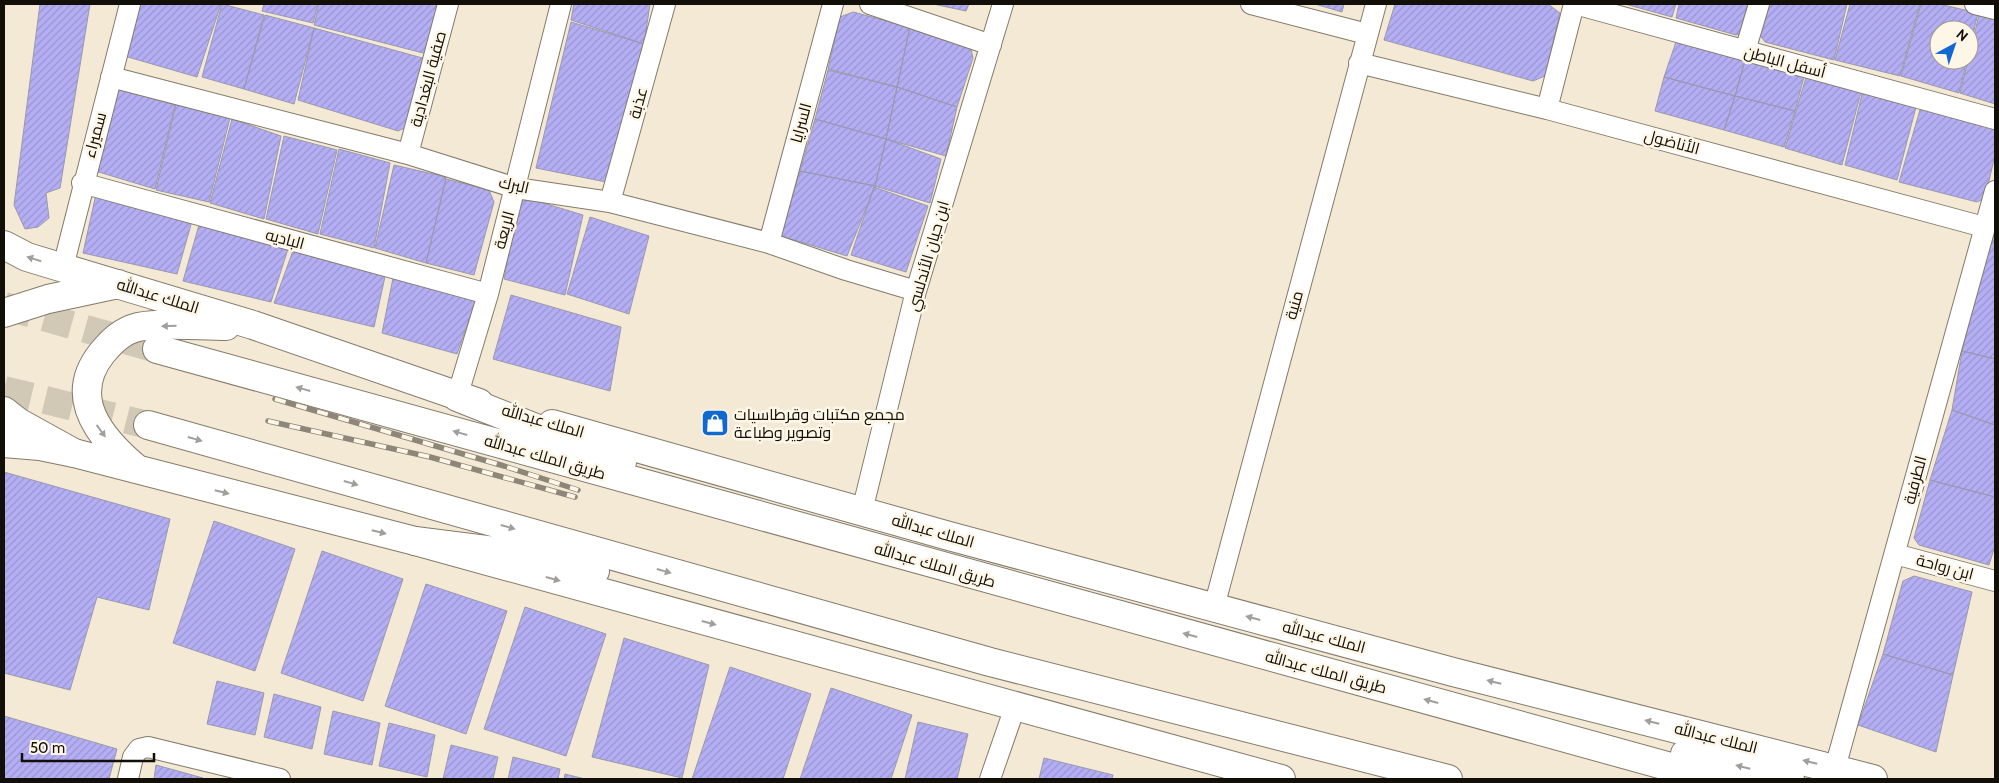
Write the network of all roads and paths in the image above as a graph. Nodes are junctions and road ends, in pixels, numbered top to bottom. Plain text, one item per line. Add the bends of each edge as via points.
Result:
1 (130, 4) edge
2 (448, 4) edge
3 (561, 4) edge
4 (665, 4) edge
5 (833, 4) edge
6 (870, 4) edge
7 (1002, 4) edge
8 (1251, 4) edge
9 (1376, 4) edge
10 (1574, 4) edge
11 (1759, 4) edge
12 (1975, 4) edge
13 (1995, 10) edge
14 (1367, 34) junction
15 (991, 45) junction
16 (1745, 51) junction
17 (1359, 63) junction
18 (111, 77) junction
19 (1547, 109) junction
20 (1995, 118) edge
21 (408, 154) junction
22 (82, 183) junction
23 (516, 188) junction
24 (1995, 193) edge
25 (610, 202) junction
26 (1984, 227) junction
27 (769, 243) junction
28 (4, 245) edge
29 (63, 267) junction
30 (118, 284) junction
31 (916, 291) junction
32 (488, 294) junction
33 (4, 313) edge
34 (253, 326) junction
35 (157, 349) tunnel mouth
36 (457, 397) junction
37 (4, 411) edge
38 (148, 426) tunnel mouth
39 (4, 443) edge
40 (74, 453) junction
41 (140, 471) junction
42 (862, 511) junction
43 (415, 541) junction
44 (1895, 554) junction
45 (1995, 581) edge
46 (1018, 588) junction
47 (1214, 607) junction
48 (990, 662) junction
49 (1015, 707) junction
50 (1508, 722) junction
51 (1835, 768) junction
52 (128, 779) edge
53 (280, 779) edge
54 (990, 779) edge
55 (1281, 779) edge
56 (1448, 779) edge
57 (1714, 779) edge
58 (1790, 779) edge
59 (1874, 779) edge

1 - 18 street, سميراء
2 - 21 street, صفية البغدادية
3 - 23 street, الريعة
4 - 25 street, عذبة
5 - 27 street, السرايا
6 - 15 street
7 - 15 street, ابن حيان الأندلسي
8 - 14 street
9 - 14 street, منية
10 - 16 street, أسفل الباطن
10 - 19 street
11 - 16 street
12 - 13 street
14 - 17 street, منية
15 - 31 street, ابن حيان الأندلسي
16 - 20 street, أسفل الباطن
17 - 19 street, الأناضول
17 - 47 street, منية
18 - 21 street, البرك
18 - 22 street, سميراء
19 - 26 street, الأناضول
21 - 23 street, البرك
22 - 29 street, سميراء
22 - 32 street, الباديه
23 - 25 street, البرك
23 - 32 street, الريعة
24 - 26 street, الطرفية
25 - 27 street, البرك
26 - 44 street, الطرفية
27 - 31 street, البرك
29 -> 28 main road, الملك عبدالله via 27,257
29 - 30 main road, الملك عبدالله
30 - 33 main road via 48,299
30 - 34 main road, الملك عبدالله
31 - 42 street, ابن حيان الأندلسي
32 - 36 street, الريعة
34 - 36 main road, الملك عبدالله
34 -> 41 main road via 138,327 114,338 96,360 85,391 94,421 115,450
46 -> 35 main road, طريق الملك عبدالله
36 - 42 main road, الملك عبدالله
36 - 46 main road via 637,468 926,551
37 - 40 main road
38 -> 48 main road
39 - 40 main road
40 - 41 main road
41 -> 43 main road
42 - 47 main road, الملك عبدالله
43 - 48 main road via 544,557 912,655
43 -> 49 main road
44 - 45 street, ابن رواحة
44 - 51 street, الطرفية
50 -> 46 main road, طريق الملك عبدالله
51 -> 47 main road, الملك عبدالله via 1453,672
48 - 56 main road
49 - 54 street
49 - 55 main road
50 - 57 main road, طريق الملك عبدالله
58 -> 50 main road via 1707,758
51 - 59 main road, الملك عبدالله
52 - 53 street via 133,757 139,748 148,747

